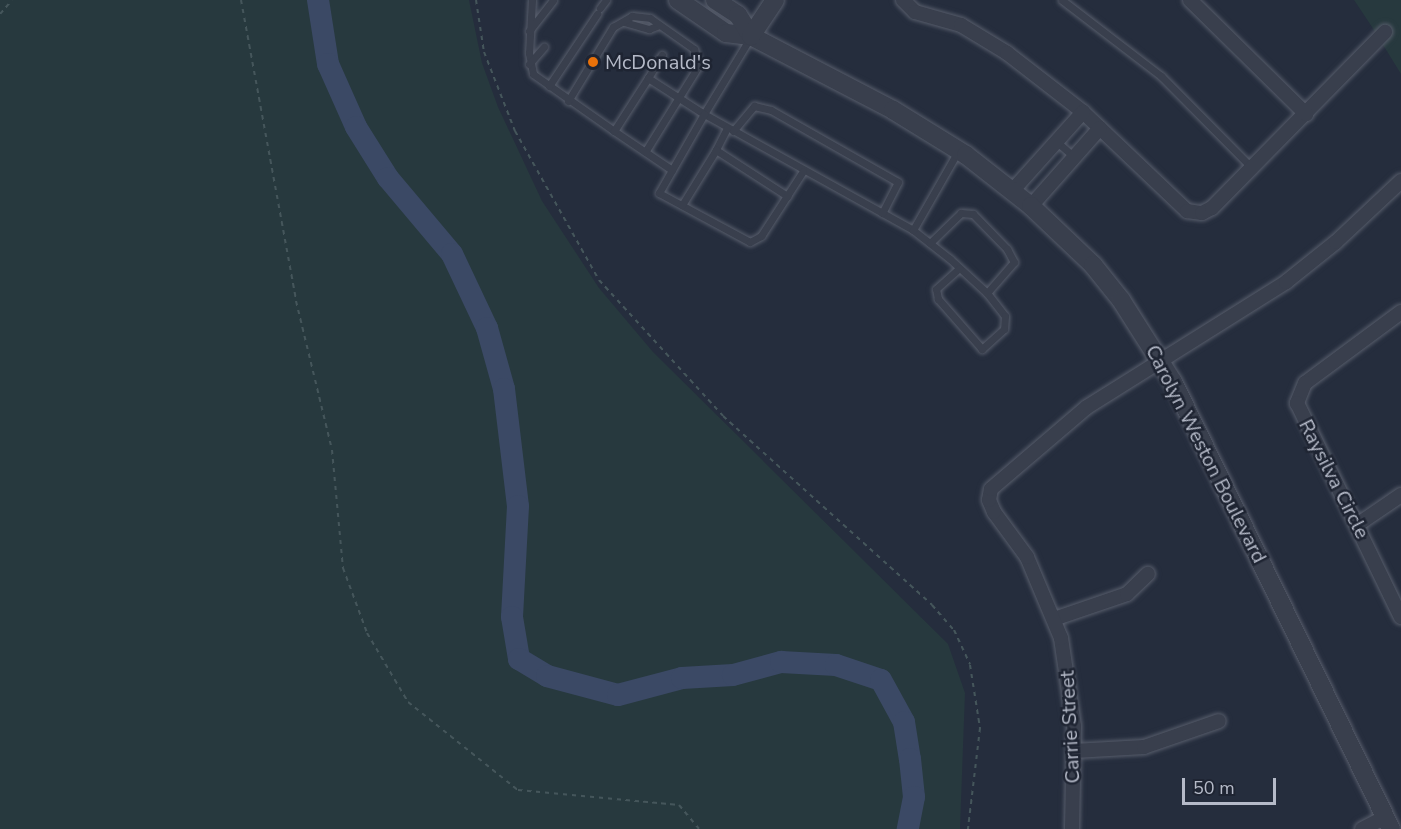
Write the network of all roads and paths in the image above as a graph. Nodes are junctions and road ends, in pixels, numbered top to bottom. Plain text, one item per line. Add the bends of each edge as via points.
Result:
1 (12, 0) edge
2 (241, 0) edge
3 (476, 0) edge
4 (532, 0) edge
5 (553, 0) edge
6 (606, 0) edge
7 (678, 0) edge
8 (715, 0) edge
9 (775, 0) edge
10 (903, 0) edge
11 (1062, 0) edge
12 (1191, 0) edge
13 (0, 14) edge
14 (529, 31) junction
15 (1385, 32) dead end
16 (752, 36) junction
17 (544, 47) dead end
18 (662, 55) dead end
19 (529, 64) junction
20 (648, 78) junction
21 (549, 86) junction
22 (680, 98) junction
23 (568, 101) junction
24 (1083, 112) junction
25 (704, 114) junction
26 (1306, 114) junction
27 (1100, 128) junction
28 (730, 130) junction
29 (614, 131) junction
30 (1057, 142) junction
31 (716, 150) junction
32 (959, 150) junction
33 (645, 152) junction
34 (770, 152) junction
35 (1074, 157) junction
36 (782, 159) junction
37 (766, 160) dead end
38 (778, 167) dead end
39 (1251, 167) junction
40 (672, 170) junction
41 (803, 171) junction
42 (1401, 181) edge
43 (1013, 189) junction
44 (787, 196) junction
45 (682, 205) junction
46 (1031, 206) junction
47 (882, 213) junction
48 (913, 230) junction
49 (930, 243) junction
50 (959, 268) junction
51 (987, 293) junction
52 (1401, 312) edge
53 (1161, 362) junction
54 (1401, 495) edge
55 (1357, 525) junction
56 (1148, 574) dead end
57 (1401, 617) edge
58 (1054, 619) junction
59 (1219, 721) dead end
60 (1074, 751) junction
61 (1388, 823) edge
62 (699, 829) edge
63 (968, 829) edge
64 (1072, 829) edge
65 (1362, 829) edge

1 - 13 path
2 - 62 path via 296,301 332,450 343,568 367,633 408,702 518,790 679,805
3 - 63 path via 484,52 515,131 599,280 723,416 932,605 954,630 970,665 980,728
4 - 14 lane
5 - 14 lane
6 - 21 lane
7 - 16 street, Carolyn Weston Boulevard via 726,33
8 - 16 street, Carolyn Weston Boulevard via 738,15
9 - 16 street
10 - 24 street via 915,12 961,25 1007,53
11 - 39 lane via 1161,76
12 - 26 street
14 - 19 lane
15 - 26 street
16 - 25 lane
16 - 32 street, Carolyn Weston Boulevard
17 - 19 lane
18 - 20 lane
19 - 21 lane via 533,74
20 - 22 lane
20 - 29 lane
21 - 23 lane
22 - 23 lane via 699,64 694,49 650,18 632,16 613,27
22 - 25 lane
22 - 33 lane
23 - 29 lane
24 - 27 street
24 - 30 street
25 - 28 lane
25 - 40 lane
26 - 39 street
27 - 35 street
27 - 39 street via 1187,211 1202,213 1212,208
28 - 31 lane
28 - 34 lane via 758,150
28 - 47 lane via 754,106 771,110 898,182
29 - 33 lane
30 - 35 lane
30 - 43 street
31 - 44 lane via 759,174
31 - 45 lane
32 - 43 street, Carolyn Weston Boulevard
32 - 48 lane
33 - 40 lane
34 - 36 lane
34 - 37 lane
35 - 46 street
36 - 38 lane
36 - 41 lane
40 - 45 lane via 659,193
41 - 44 lane
41 - 47 lane
42 - 53 street via 1286,282
43 - 46 street, Carolyn Weston Boulevard
44 - 45 lane via 761,236 750,242
46 - 53 street, Carolyn Weston Boulevard via 1093,265
47 - 48 lane
48 - 49 lane
49 - 50 lane
49 - 51 lane via 961,213 973,214 1008,249 1014,262
50 - 51 lane
50 - 51 lane via 936,289 938,299 982,349 1004,329 1005,316
52 - 55 street, Raysilva Circle via 1305,383 1297,396 1299,410
53 - 58 street, Carrie Street via 1111,391 1054,432 997,482 989,500 1027,557
53 - 61 street, Carolyn Weston Boulevard
54 - 55 street
55 - 57 street, Raysilva Circle
56 - 58 street via 1127,594
58 - 60 street, Carrie Street via 1068,671
59 - 60 street via 1144,747
60 - 64 street, Carrie Street
61 - 65 street

